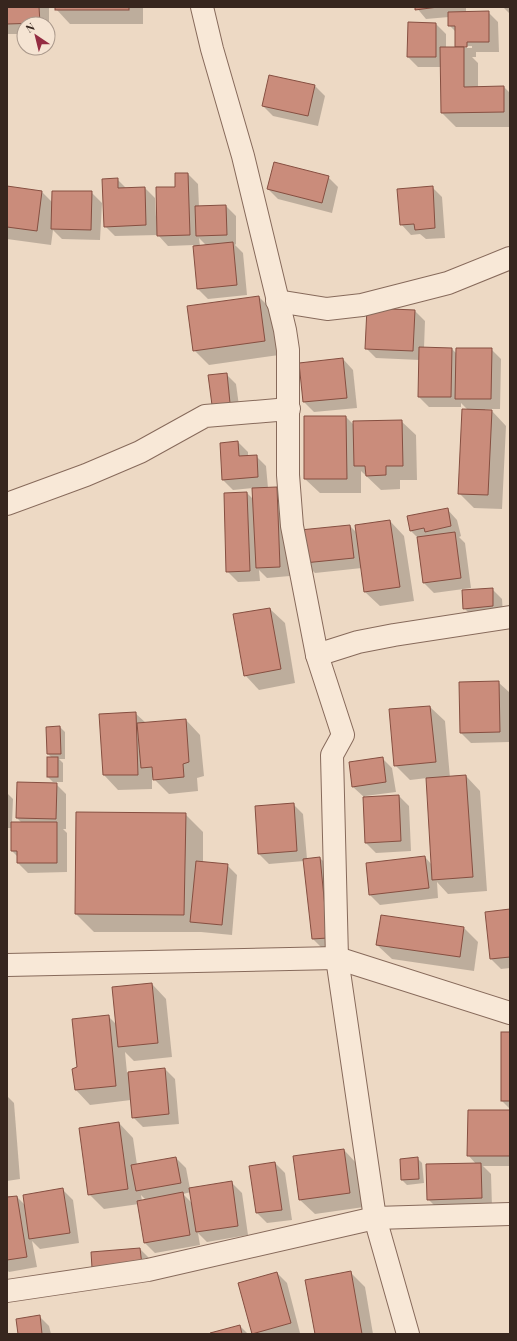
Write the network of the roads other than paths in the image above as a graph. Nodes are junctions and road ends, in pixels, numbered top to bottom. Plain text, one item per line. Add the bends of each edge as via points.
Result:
1 (202, 7) edge
2 (510, 258) edge
3 (277, 301) junction
4 (289, 409) junction
5 (7, 504) edge
6 (510, 618) edge
7 (317, 655) junction
8 (337, 958) junction
9 (7, 965) edge
10 (510, 1013) edge
11 (510, 1214) edge
12 (375, 1218) junction
13 (7, 1291) edge
14 (408, 1334) edge

1 - 3 street via 243,156
2 - 3 street via 448,284 362,305 327,309
3 - 4 street via 288,350
4 - 5 street via 205,416 140,452
4 - 7 street via 288,475 292,526
6 - 7 street via 394,635 358,642
7 - 8 street via 343,735 332,755
8 - 9 street
8 - 10 street
8 - 12 street
11 - 12 street
12 - 13 street via 148,1270
12 - 14 street

